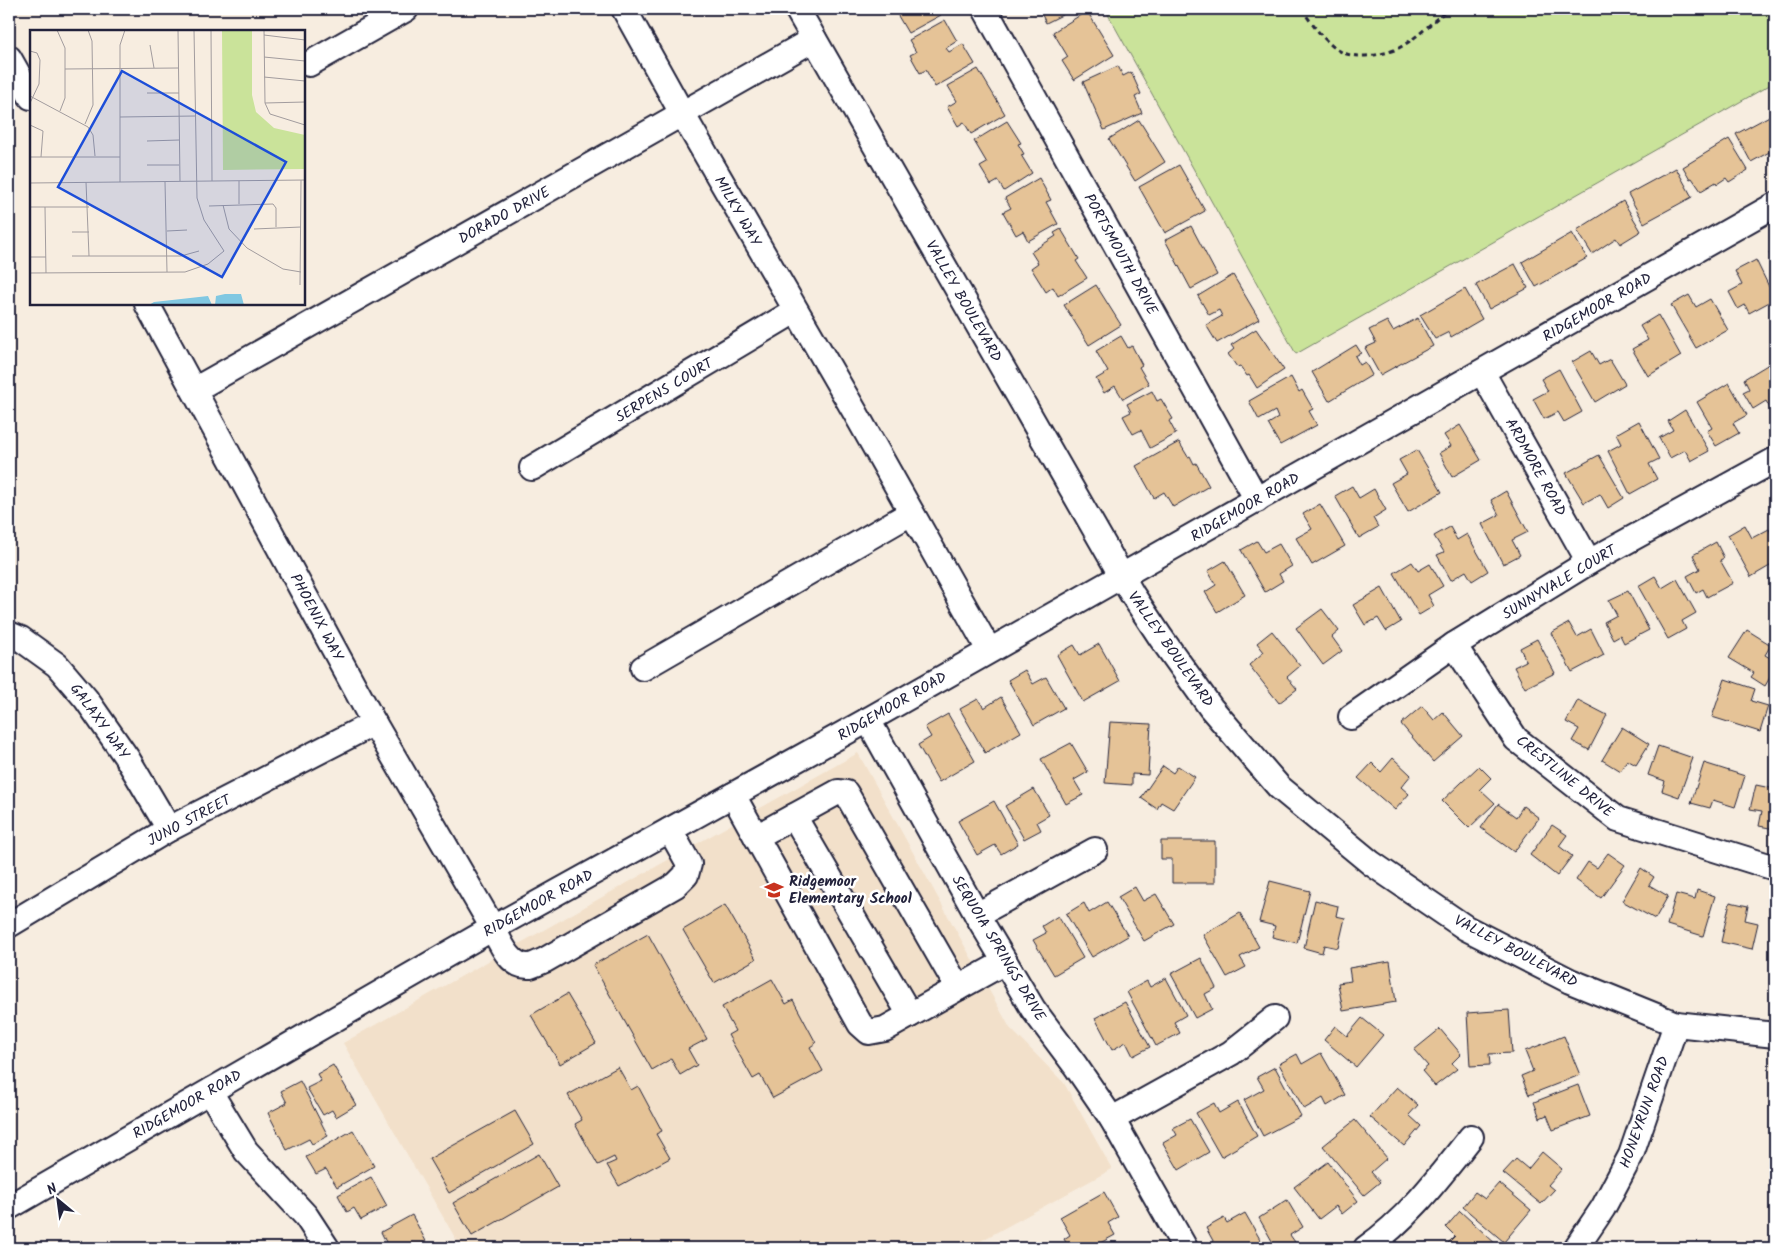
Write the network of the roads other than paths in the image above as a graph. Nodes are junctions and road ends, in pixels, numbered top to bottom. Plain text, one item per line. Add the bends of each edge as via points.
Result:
1 (406, 9) edge
2 (624, 9) edge
3 (797, 9) edge
4 (984, 9) edge
5 (814, 40) junction
6 (9, 58) edge
7 (309, 64) dead end
8 (30, 96) edge
9 (683, 115) junction
10 (1775, 205) edge
11 (148, 305) edge
12 (795, 311) junction
13 (1482, 372) junction
14 (194, 390) junction
15 (1775, 460) edge
16 (532, 468) dead end
17 (1257, 500) junction
18 (911, 514) junction
19 (1589, 562) junction
20 (1122, 576) junction
21 (9, 634) edge
22 (1454, 645) junction
23 (990, 650) junction
24 (643, 668) dead end
25 (1351, 717) dead end
26 (868, 720) junction
27 (374, 722) junction
28 (732, 795) junction
29 (794, 816) junction
30 (169, 829) junction
31 (670, 830) junction
32 (756, 837) junction
33 (1096, 850) dead end
34 (1775, 868) edge
35 (977, 915) junction
36 (9, 925) edge
37 (493, 928) junction
38 (1005, 962) junction
39 (958, 988) junction
40 (910, 1015) junction
41 (1275, 1018) dead end
42 (1676, 1024) junction
43 (1775, 1035) edge
44 (212, 1090) junction
45 (1112, 1119) junction
46 (1472, 1136) dead end
47 (9, 1207) edge
48 (326, 1248) edge
49 (1185, 1248) edge
50 (1366, 1248) edge
51 (1576, 1248) edge

1 - 7 street
2 - 9 street, MILKY WAY
3 - 5 street, VALLEY BOULEVARD
4 - 17 street, PORTSMOUTH DRIVE
5 - 9 street, DORADO DRIVE
5 - 20 street, VALLEY BOULEVARD
6 - 8 street
9 - 12 street, MILKY WAY
9 - 14 street, DORADO DRIVE
10 - 13 street, RIDGEMOOR ROAD
11 - 14 street, PHOENIX WAY
12 - 16 street, SERPENS COURT
12 - 18 street, MILKY WAY
13 - 17 street, RIDGEMOOR ROAD
13 - 19 street, ARDMORE ROAD
14 - 27 street, PHOENIX WAY
15 - 19 street, SUNNYVALE COURT
17 - 20 street, RIDGEMOOR ROAD
18 - 23 street, MILKY WAY
18 - 24 street
19 - 22 street, SUNNYVALE COURT
20 - 23 street, RIDGEMOOR ROAD
20 - 42 street, VALLEY BOULEVARD via 1211,708 1278,787 1371,863 1473,932 1570,981
21 - 30 street, GALAXY WAY via 57,664 86,699 127,758
22 - 25 street, SUNNYVALE COURT
22 - 34 street, CRESTLINE DRIVE via 1516,739 1618,818
23 - 26 street, RIDGEMOOR ROAD
26 - 28 street, RIDGEMOOR ROAD
26 - 35 street, SEQUOIA SPRINGS DRIVE
27 - 30 street, JUNO STREET
27 - 37 street, PHOENIX WAY
28 - 31 street, RIDGEMOOR ROAD
28 - 32 street
29 - 32 street
29 - 39 street via 838,792 846,793
29 - 40 street
30 - 36 street, JUNO STREET
31 - 37 street, RIDGEMOOR ROAD
31 - 37 street, PHOENIX WAY via 689,864 686,875 676,885 545,960 529,966 514,961
32 - 40 street via 860,1024 869,1032 885,1029
33 - 35 street
35 - 38 street, SEQUOIA SPRINGS DRIVE
37 - 44 street, RIDGEMOOR ROAD
38 - 39 street
38 - 45 street, SEQUOIA SPRINGS DRIVE via 1033,1009
39 - 40 street
41 - 45 street via 1231,1053
42 - 43 street, VALLEY BOULEVARD
42 - 51 street, HONEYRUN ROAD via 1631,1155 1603,1208
44 - 47 street, RIDGEMOOR ROAD
44 - 48 street via 246,1151 306,1216
45 - 49 street, SEQUOIA SPRINGS DRIVE
46 - 50 street via 1420,1200 1385,1235

